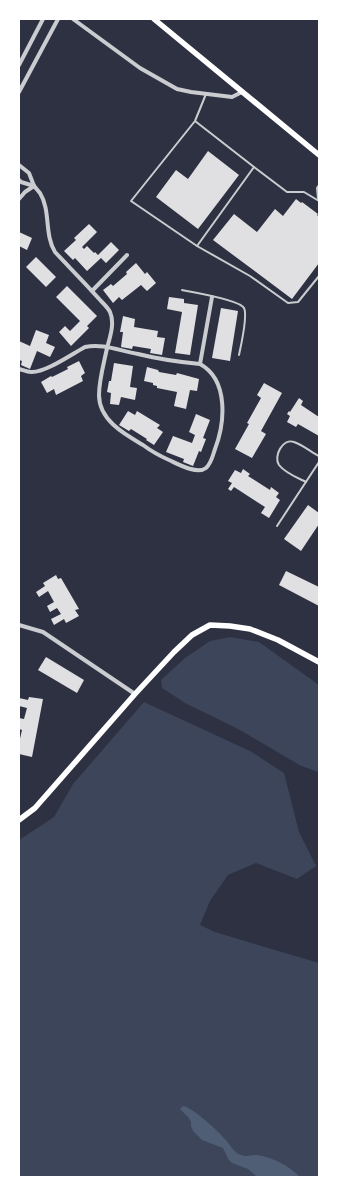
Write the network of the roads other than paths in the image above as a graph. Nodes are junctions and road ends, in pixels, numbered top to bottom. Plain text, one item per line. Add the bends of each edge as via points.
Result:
1 (43, 19) edge
2 (58, 19) edge
3 (73, 19) edge
4 (154, 19) edge
5 (19, 65) edge
6 (19, 92) edge
7 (242, 92) junction
8 (206, 94) junction
9 (195, 121) junction
10 (319, 155) edge
11 (19, 164) edge
12 (254, 167) junction
13 (19, 180) edge
14 (34, 186) junction
15 (319, 186) edge
16 (19, 199) edge
17 (319, 200) edge
18 (197, 246) junction
19 (127, 255) dead end
20 (319, 276) edge
21 (182, 290) dead end
22 (92, 291) junction
23 (212, 297) junction
24 (108, 347) junction
25 (239, 355) dead end
26 (200, 364) junction
27 (19, 369) edge
28 (319, 456) edge
29 (319, 462) edge
30 (306, 482) junction
31 (277, 526) dead end
32 (19, 625) edge
33 (319, 662) edge
34 (135, 694) junction
35 (19, 820) edge

1 - 5 street
2 - 6 street
3 - 8 street via 156,78 177,89
4 - 7 main road
7 - 8 street via 232,97
7 - 10 main road
8 - 9 lane
9 - 12 lane
9 - 18 lane via 131,202
11 - 14 street via 29,173
12 - 17 lane via 287,192 304,192
12 - 18 lane
13 - 14 street
14 - 16 street
14 - 22 street via 45,206 51,245
15 - 17 lane
18 - 20 lane via 250,276 288,303 298,302
19 - 22 street
21 - 23 lane
22 - 24 street via 110,312 112,321
23 - 25 lane via 230,300 244,307 246,313
23 - 26 street
24 - 26 street via 160,359
24 - 26 street via 99,396 101,407 110,422 154,452 191,470 199,471 206,468 211,460 223,414 217,383
24 - 27 street via 85,347 38,372
28 - 30 lane via 289,441 280,450 278,464
29 - 30 lane
30 - 31 lane
32 - 34 street via 43,632
33 - 34 main road via 278,640 250,629 210,625 192,635
34 - 35 main road via 35,808

